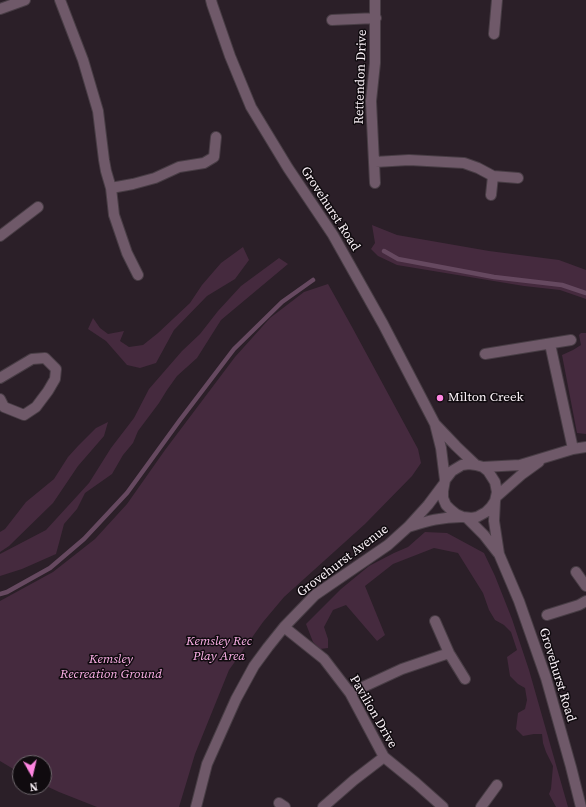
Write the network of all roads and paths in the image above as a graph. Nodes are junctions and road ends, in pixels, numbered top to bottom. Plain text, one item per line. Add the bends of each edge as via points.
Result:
1 (25, 0) edge
2 (60, 0) edge
3 (376, 0) edge
4 (497, 0) edge
5 (209, 1) edge
6 (0, 9) edge
7 (376, 18) junction
8 (332, 20) dead end
9 (494, 34) dead end
10 (216, 137) dead end
11 (375, 162) junction
12 (493, 176) junction
13 (518, 178) dead end
14 (375, 184) dead end
15 (111, 188) junction
16 (491, 195) dead end
17 (38, 207) dead end
18 (0, 236) edge
19 (138, 275) dead end
20 (571, 340) dead end
21 (550, 344) junction
22 (485, 354) dead end
23 (0, 378) edge
24 (0, 399) edge
25 (435, 424) junction
26 (586, 447) edge
27 (573, 449) junction
28 (547, 456) junction
29 (479, 466) junction
30 (444, 483) junction
31 (495, 499) junction
32 (465, 517) junction
33 (408, 527) junction
34 (499, 554) junction
35 (576, 572) dead end
36 (586, 586) edge
37 (586, 601) edge
38 (547, 615) dead end
39 (435, 621) dead end
40 (284, 627) junction
41 (449, 653) junction
42 (465, 679) dead end
43 (350, 693) junction
44 (384, 757) junction
45 (497, 785) dead end
46 (196, 807) edge
47 (323, 807) edge
48 (443, 807) edge
49 (481, 807) edge
50 (581, 807) edge

1 - 6 street
2 - 15 street via 83,60 98,111 106,171
3 - 7 street, Rettendon Drive
4 - 9 street
5 - 25 street, Grovehurst Road via 252,107 333,235
7 - 8 street, Rettendon Drive
7 - 11 street, Rettendon Drive via 371,101
10 - 15 street via 214,157 204,163 179,167 155,178
11 - 12 street via 409,160 464,163
11 - 14 street, Rettendon Drive
12 - 13 street
12 - 16 street
15 - 19 street via 114,215 127,253
17 - 18 street
20 - 21 street
21 - 22 street
21 - 27 street
23 - 24 street via 32,359 45,358 56,369 55,379 48,391 36,407 24,415 4,407
25 - 29 street, Grovehurst Road
25 - 30 street, Grovehurst Road via 441,448
26 - 27 street
27 - 28 street
28 - 29 street via 520,465
28 - 31 street
29 - 30 street via 469,464 456,467
29 - 31 street via 488,471 495,482
30 - 32 street via 446,504 456,514
30 - 33 street, Grovehurst Avenue
31 - 32 street via 482,515
31 - 34 street, Grovehurst Road via 494,521
32 - 33 street, Grovehurst Avenue via 440,518
32 - 34 street, Grovehurst Road via 484,534
33 - 40 street, Grovehurst Avenue via 388,545 315,595
34 - 50 street, Grovehurst Road via 519,601 546,678
35 - 36 street
37 - 38 street
39 - 41 street
40 - 43 street, Pavilion Drive via 324,659
40 - 46 street, Grovehurst Avenue via 254,666 236,699 207,764
41 - 42 street
41 - 43 street
43 - 44 street, Pavilion Drive
44 - 47 street
44 - 48 street, Pavilion Drive
45 - 49 street

